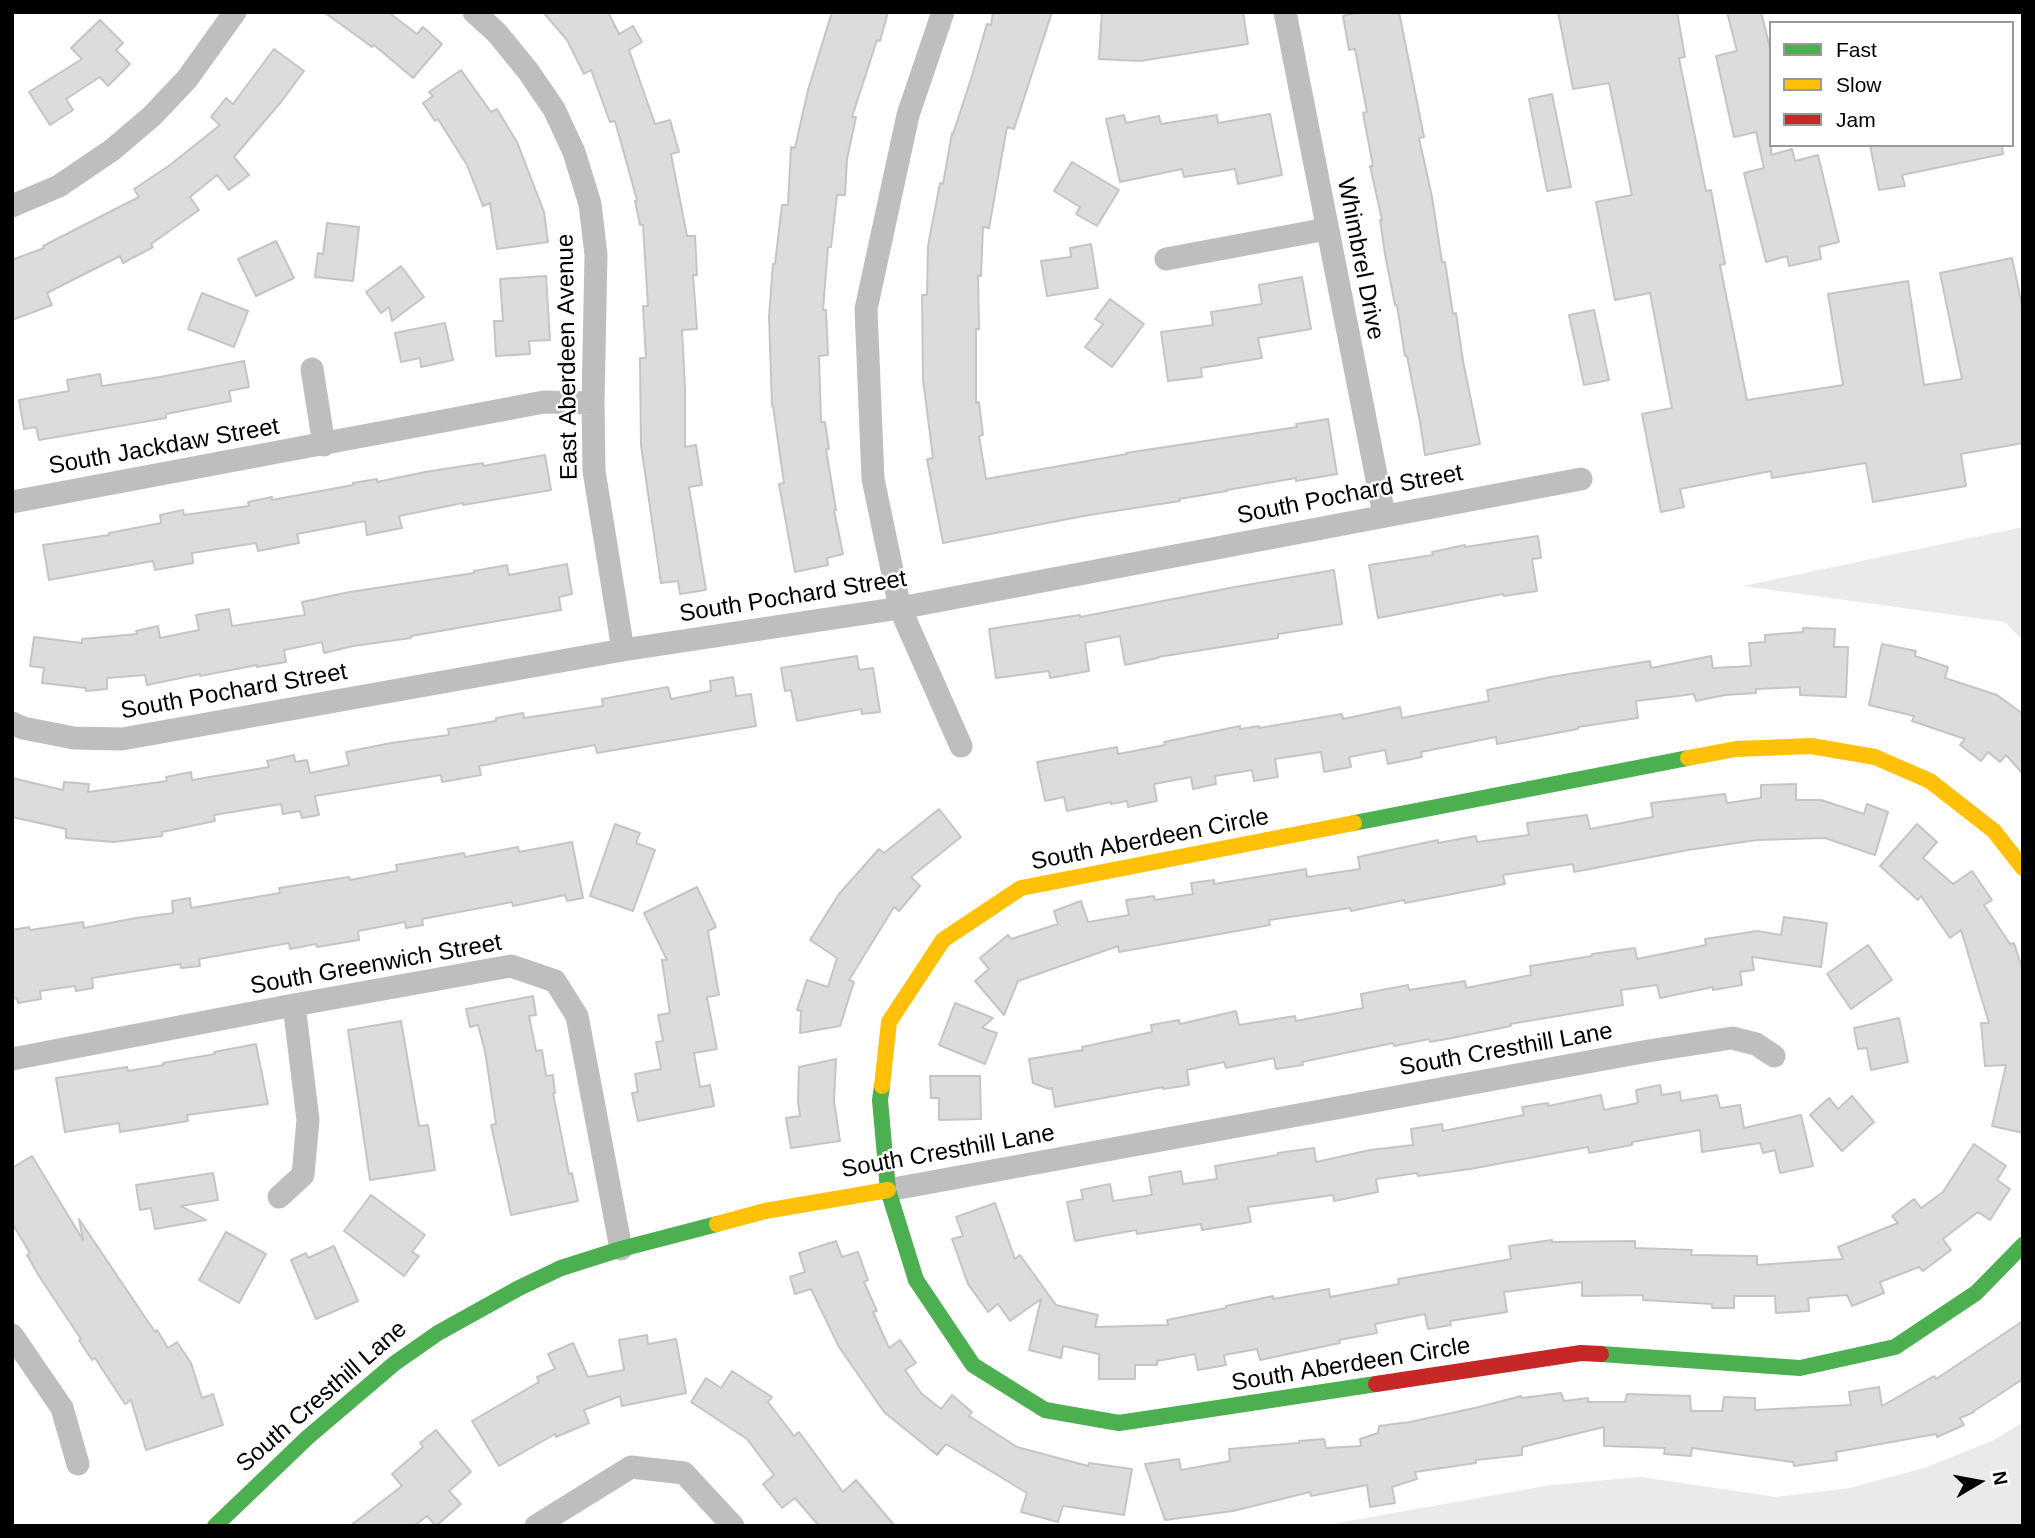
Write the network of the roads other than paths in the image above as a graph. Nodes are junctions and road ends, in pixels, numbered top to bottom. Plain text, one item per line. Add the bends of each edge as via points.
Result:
1 (236, 12) edge
2 (474, 12) edge
3 (943, 12) edge
4 (1285, 12) edge
5 (12, 206) edge
6 (1327, 229) junction
7 (1166, 259) dead end
8 (312, 369) dead end
9 (593, 403) junction
10 (324, 445) junction
11 (1581, 479) dead end
12 (12, 502) edge
13 (1384, 515) junction
14 (900, 608) junction
15 (623, 650) junction
16 (12, 723) edge
17 (961, 746) dead end
18 (2023, 868) edge
19 (294, 1005) junction
20 (1774, 1056) dead end
21 (12, 1059) edge
22 (888, 1189) junction
23 (279, 1197) dead end
24 (2023, 1245) edge
25 (621, 1249) junction
26 (12, 1335) edge
27 (78, 1464) dead end
28 (215, 1526) edge
29 (536, 1526) edge
30 (733, 1526) edge

1 - 5 street via 187,79 152,116 59,186
2 - 9 street, East Aberdeen Avenue via 497,33 554,109 590,204 596,255
3 - 14 street via 908,115 866,309 873,479
4 - 6 street, Whimbrel Drive
6 - 7 street
6 - 13 street, Whimbrel Drive
8 - 10 street
9 - 10 street, South Jackdaw Street via 544,402
9 - 15 street, East Aberdeen Avenue via 594,471
10 - 12 street, South Jackdaw Street
11 - 13 street, South Pochard Street
13 - 14 street, South Pochard Street
14 - 15 street, South Pochard Street
14 - 17 street
15 - 16 street, South Pochard Street via 122,739 74,738
18 - 22 street, South Aberdeen Circle via 1994,831 1930,781 1875,757 1811,746 1736,749 1021,888 943,940 889,1022 880,1100
19 - 21 street, South Greenwich Street
19 - 23 street via 307,1120 303,1175
19 - 25 street, South Greenwich Street via 511,966 555,981 577,1016
20 - 22 street, South Cresthill Lane via 1756,1044 1732,1038
22 - 24 street, South Aberdeen Circle via 916,1280 973,1365 1045,1410 1119,1423 1581,1353 1800,1368 1895,1347 1976,1293
22 - 25 street, South Cresthill Lane via 765,1211
25 - 28 street, South Cresthill Lane via 561,1268 438,1333 395,1363 309,1437
26 - 27 street via 62,1408
29 - 30 street via 631,1467 684,1473

